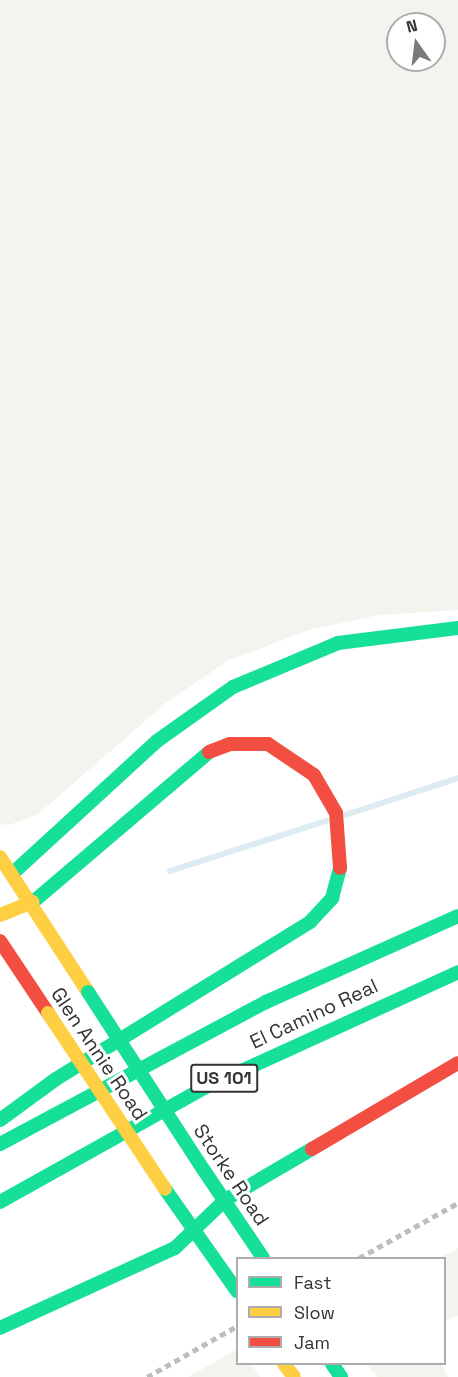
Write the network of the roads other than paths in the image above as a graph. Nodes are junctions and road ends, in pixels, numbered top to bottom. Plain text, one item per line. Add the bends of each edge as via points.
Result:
1 (458, 628) edge
2 (0, 857) edge
3 (13, 873) junction
4 (4, 888) dead end
5 (33, 902) junction
6 (0, 915) edge
7 (458, 916) edge
8 (0, 941) edge
9 (458, 972) edge
10 (88, 992) joint
11 (458, 1063) edge
12 (0, 1120) edge
13 (0, 1144) edge
14 (225, 1200) junction
15 (0, 1202) edge
16 (195, 1232) junction
17 (262, 1257) edge
18 (236, 1289) edge
19 (0, 1328) edge
20 (285, 1365) edge
21 (294, 1377) edge

1 - 3 main road via 338,643 232,687 157,741
2 - 3 main road, Glen Annie Road
3 - 4 main road
3 - 5 main road, Glen Annie Road
5 - 6 main road
5 - 10 main road, Glen Annie Road
5 - 12 main road via 198,756 230,744 276,748 314,775 326,793 341,842 332,898 309,922 56,1079
7 - 13 main road, El Camino Real / US 101 via 194,1038
8 - 16 main road, Glen Annie Road, bridge
9 - 15 main road, El Camino Real / US 101 via 328,1026 204,1088
10 - 14 main road, Storke Road, bridge
11 - 14 main road
14 - 16 main road
14 - 17 main road, Storke Road
16 - 18 main road
16 - 19 main road via 175,1248
20 - 21 main road

